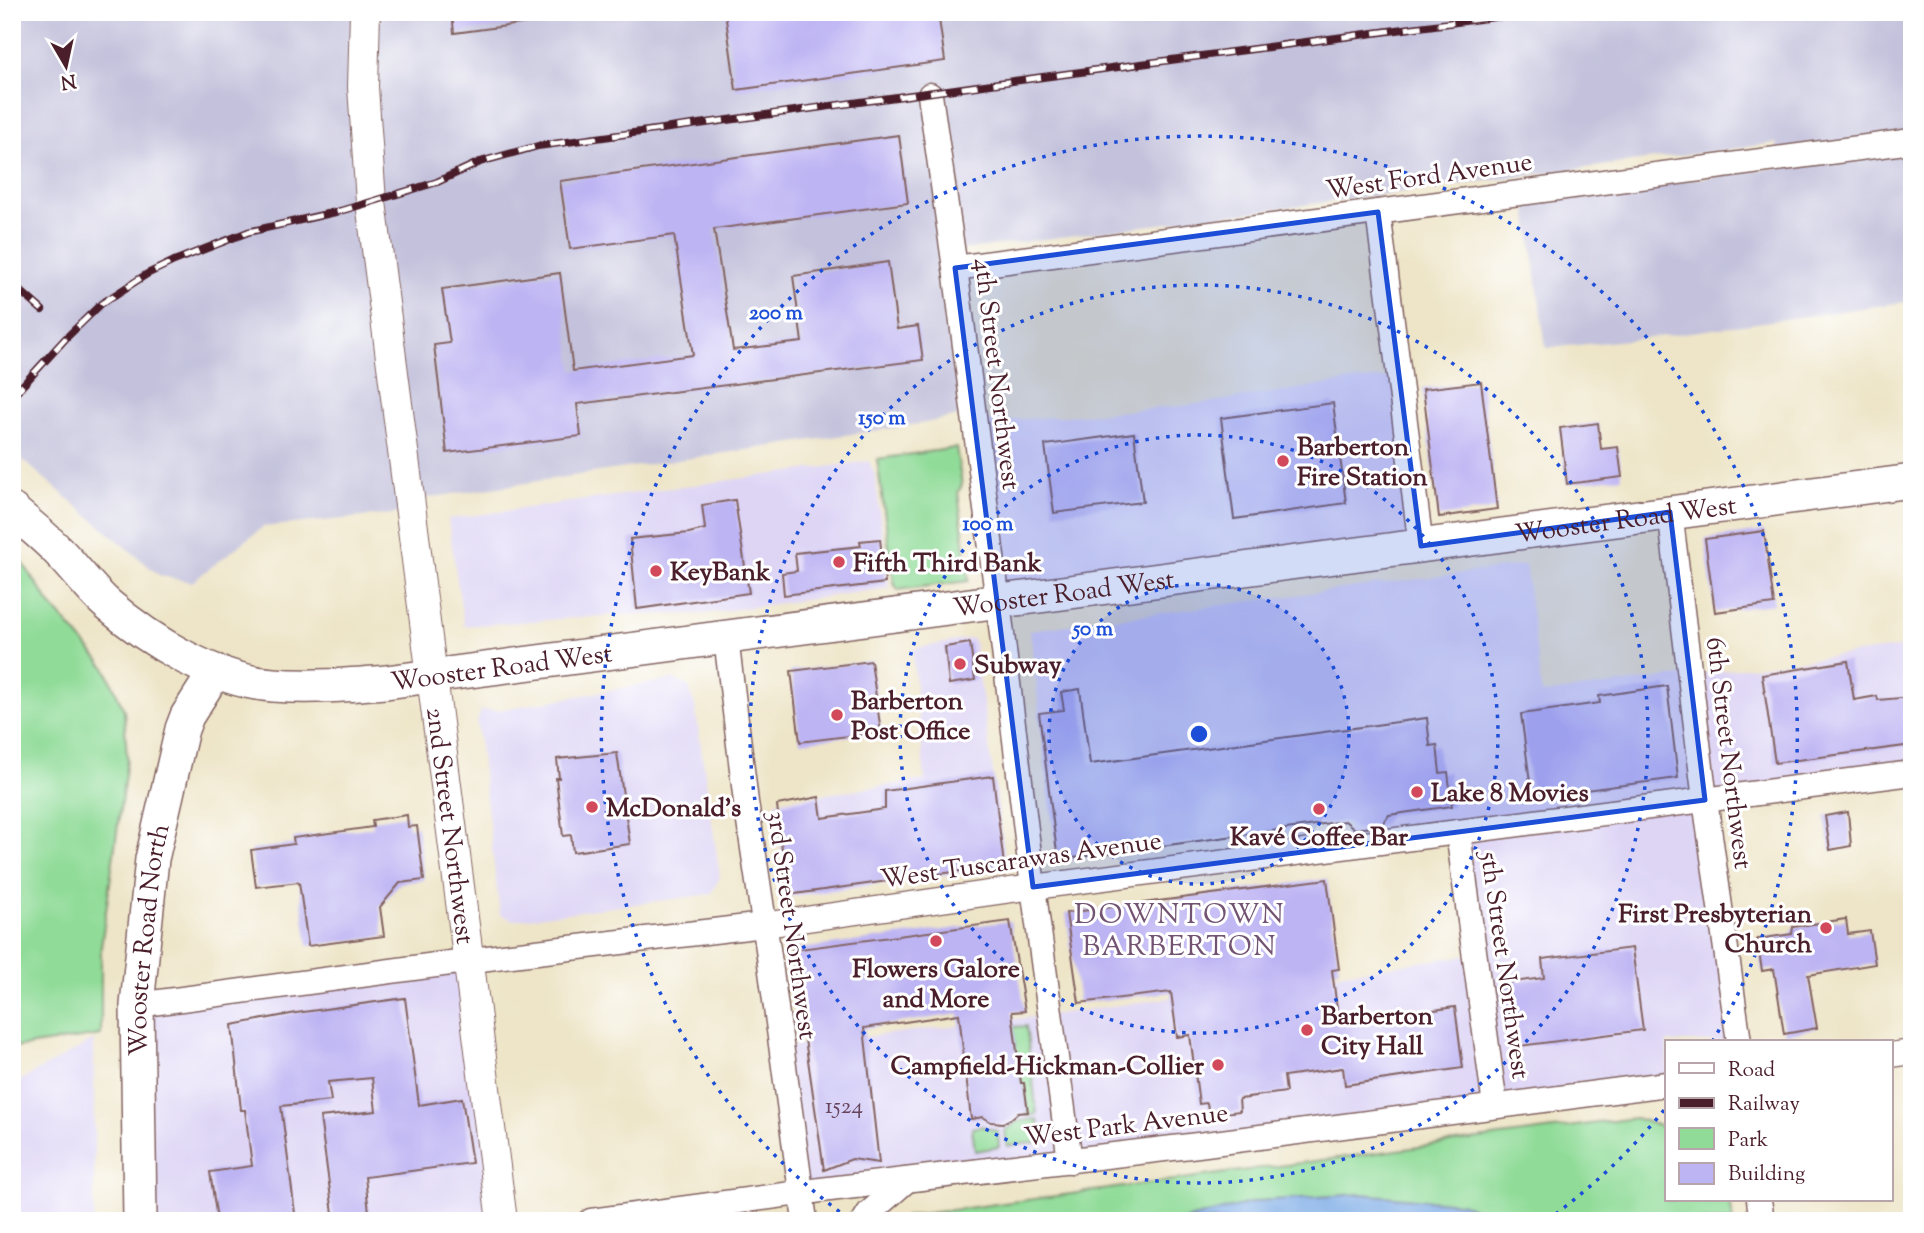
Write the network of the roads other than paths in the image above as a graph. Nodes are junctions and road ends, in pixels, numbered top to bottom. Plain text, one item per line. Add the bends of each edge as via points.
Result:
1 (365, 12) edge
2 (930, 95) dead end
3 (1912, 141) edge
4 (1378, 212) junction
5 (955, 268) junction
6 (1912, 481) edge
7 (1670, 512) junction
8 (23, 519) edge
9 (1421, 547) junction
10 (998, 602) junction
11 (726, 638) junction
12 (215, 672) junction
13 (433, 676) junction
14 (1912, 773) edge
15 (1705, 800) junction
16 (1458, 832) junction
17 (1033, 887) junction
18 (764, 925) junction
19 (467, 961) junction
20 (137, 1005) junction
21 (1739, 1040) edge
22 (1912, 1052) edge
23 (1892, 1055) edge
24 (1665, 1084) edge
25 (1636, 1088) junction
26 (1665, 1103) edge
27 (1495, 1106) junction
28 (1070, 1161) junction
29 (907, 1180) junction
30 (800, 1193) junction
31 (1759, 1202) edge
32 (140, 1221) edge
33 (502, 1221) edge
34 (592, 1221) edge
35 (805, 1221) edge
36 (864, 1221) edge
37 (1762, 1221) edge

1 - 13 street, 2nd Street Northwest via 367,156
2 - 5 street, 4th Street Northwest
3 - 4 street, West Ford Avenue
4 - 5 street, West Ford Avenue
4 - 9 street
5 - 10 street, 4th Street Northwest
6 - 7 main road, Wooster Road West
7 - 9 main road, Wooster Road West
7 - 15 street, 6th Street Northwest
8 - 12 main road, Wooster Road West via 105,603 179,654
9 - 10 main road, Wooster Road West
10 - 11 main road, Wooster Road West
10 - 17 street, 4th Street Northwest
11 - 13 main road, Wooster Road West
11 - 18 street, 3rd Street Northwest
12 - 13 main road, Wooster Road West via 270,685 321,687
12 - 20 main road, Wooster Road North via 182,729 152,859
13 - 19 street, 2nd Street Northwest
14 - 15 street, West Tuscarawas Avenue
15 - 16 street, West Tuscarawas Avenue
15 - 21 street, 6th Street Northwest
16 - 17 street, West Tuscarawas Avenue
16 - 27 street, 5th Street Northwest
17 - 18 street, West Tuscarawas Avenue
17 - 28 street, 4th Street Northwest
18 - 19 street, West Tuscarawas Avenue
18 - 30 street, 3rd Street Northwest
19 - 20 street, West Tuscarawas Avenue
19 - 33 street, 2nd Street Northwest
20 - 32 main road, Wooster Road North
22 - 23 street
24 - 25 street, West Park Avenue
25 - 26 street
25 - 27 street, West Park Avenue
27 - 28 street, West Park Avenue
28 - 29 street, West Park Avenue
29 - 30 street, West Park Avenue
29 - 36 street
30 - 34 street, West Park Avenue
30 - 35 street, 3rd Street Northwest
31 - 37 street

